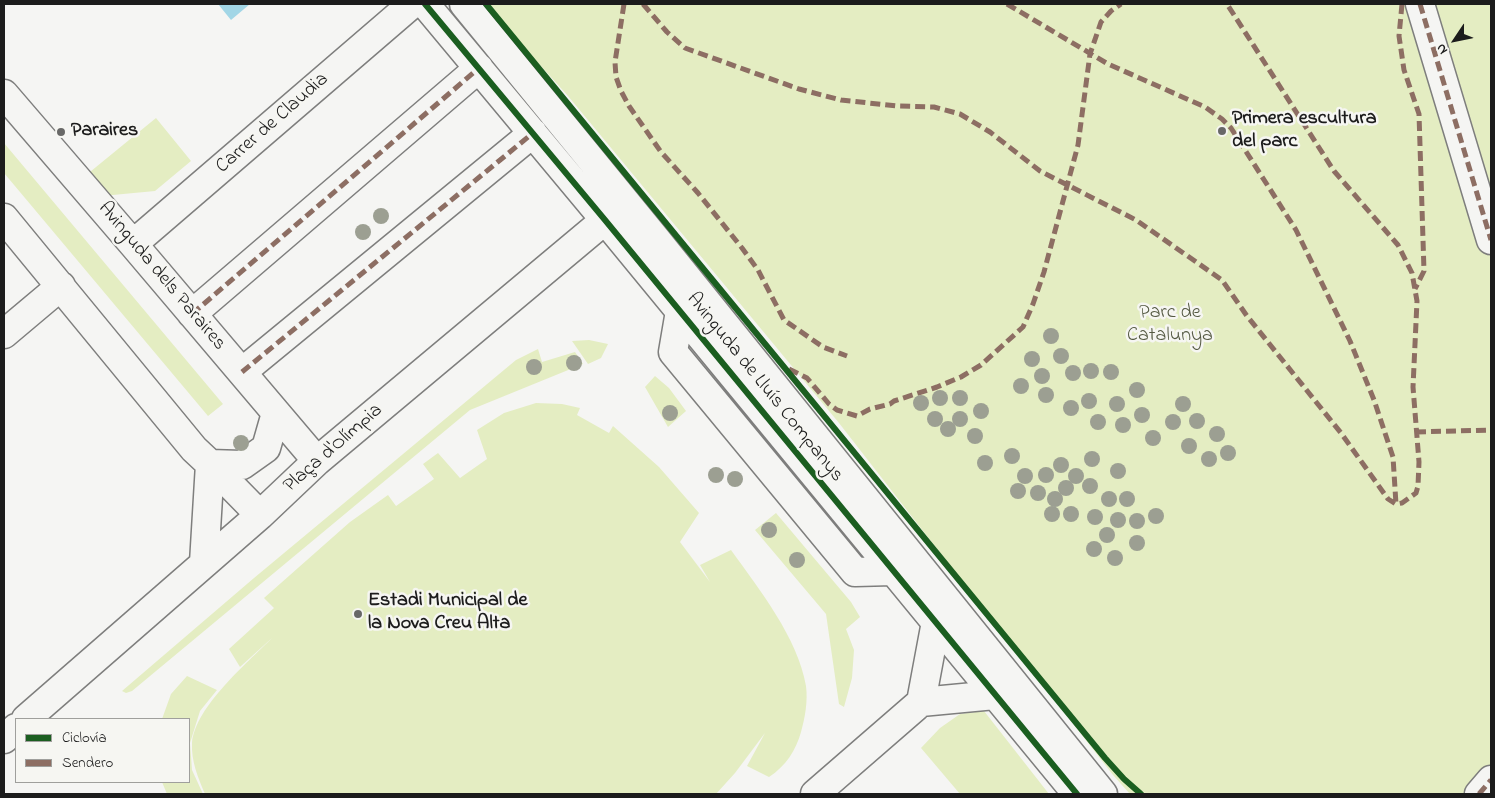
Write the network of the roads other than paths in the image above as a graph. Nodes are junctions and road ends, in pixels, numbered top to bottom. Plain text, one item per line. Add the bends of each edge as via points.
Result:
1 (412, 4) edge
2 (425, 4) edge
3 (464, 4) edge
4 (1420, 4) edge
5 (478, 68) junction
6 (4, 94) edge
7 (533, 133) junction
8 (4, 218) edge
9 (605, 220) junction
10 (656, 239) junction
11 (1491, 240) edge
12 (133, 244) junction
13 (61, 286) junction
14 (192, 314) junction
15 (4, 334) edge
16 (242, 372) junction
17 (276, 413) junction
18 (316, 462) junction
19 (210, 464) junction
20 (260, 515) junction
21 (204, 563) junction
22 (942, 593) junction
23 (936, 623) junction
24 (995, 695) junction
25 (921, 702) junction
26 (27, 718) edge
27 (15, 729) edge
28 (4, 739) edge
29 (1491, 780) edge
30 (815, 794) edge
31 (1077, 794) edge
32 (1103, 794) edge
33 (1479, 794) edge

1 - 12 street, Carrer de Claudia
2 - 5 street, Avinguda de Lluís Companys
3 - 10 street, Avinguda de Lluís Companys
4 - 11 street
5 - 7 street, Avinguda de Lluís Companys
5 - 14 street
6 - 12 street, Avinguda dels Paraires
7 - 9 street, Avinguda de Lluís Companys
7 - 16 street
8 - 13 street
9 - 10 street
9 - 18 street, Plaça d'Olímpia
9 - 23 street, Avinguda de Lluís Companys
10 - 22 street, Avinguda de Lluís Companys
12 - 14 street, Avinguda dels Paraires
13 - 15 street
13 - 19 street via 194,449
14 - 16 street, Avinguda dels Paraires
16 - 17 street, Avinguda dels Paraires
17 - 18 street, Avinguda dels Paraires
17 - 19 street via 266,448 242,465
18 - 20 street, Plaça d'Olímpia
19 - 20 street
19 - 21 street
20 - 21 street, Plaça d'Olímpia
21 - 26 street, Plaça d'Olímpia
22 - 23 street
22 - 32 street, Avinguda de Lluís Companys
23 - 24 street, Avinguda de Lluís Companys
23 - 25 street
24 - 25 street
24 - 31 street, Avinguda de Lluís Companys
25 - 30 street
27 - 28 street
29 - 33 street

